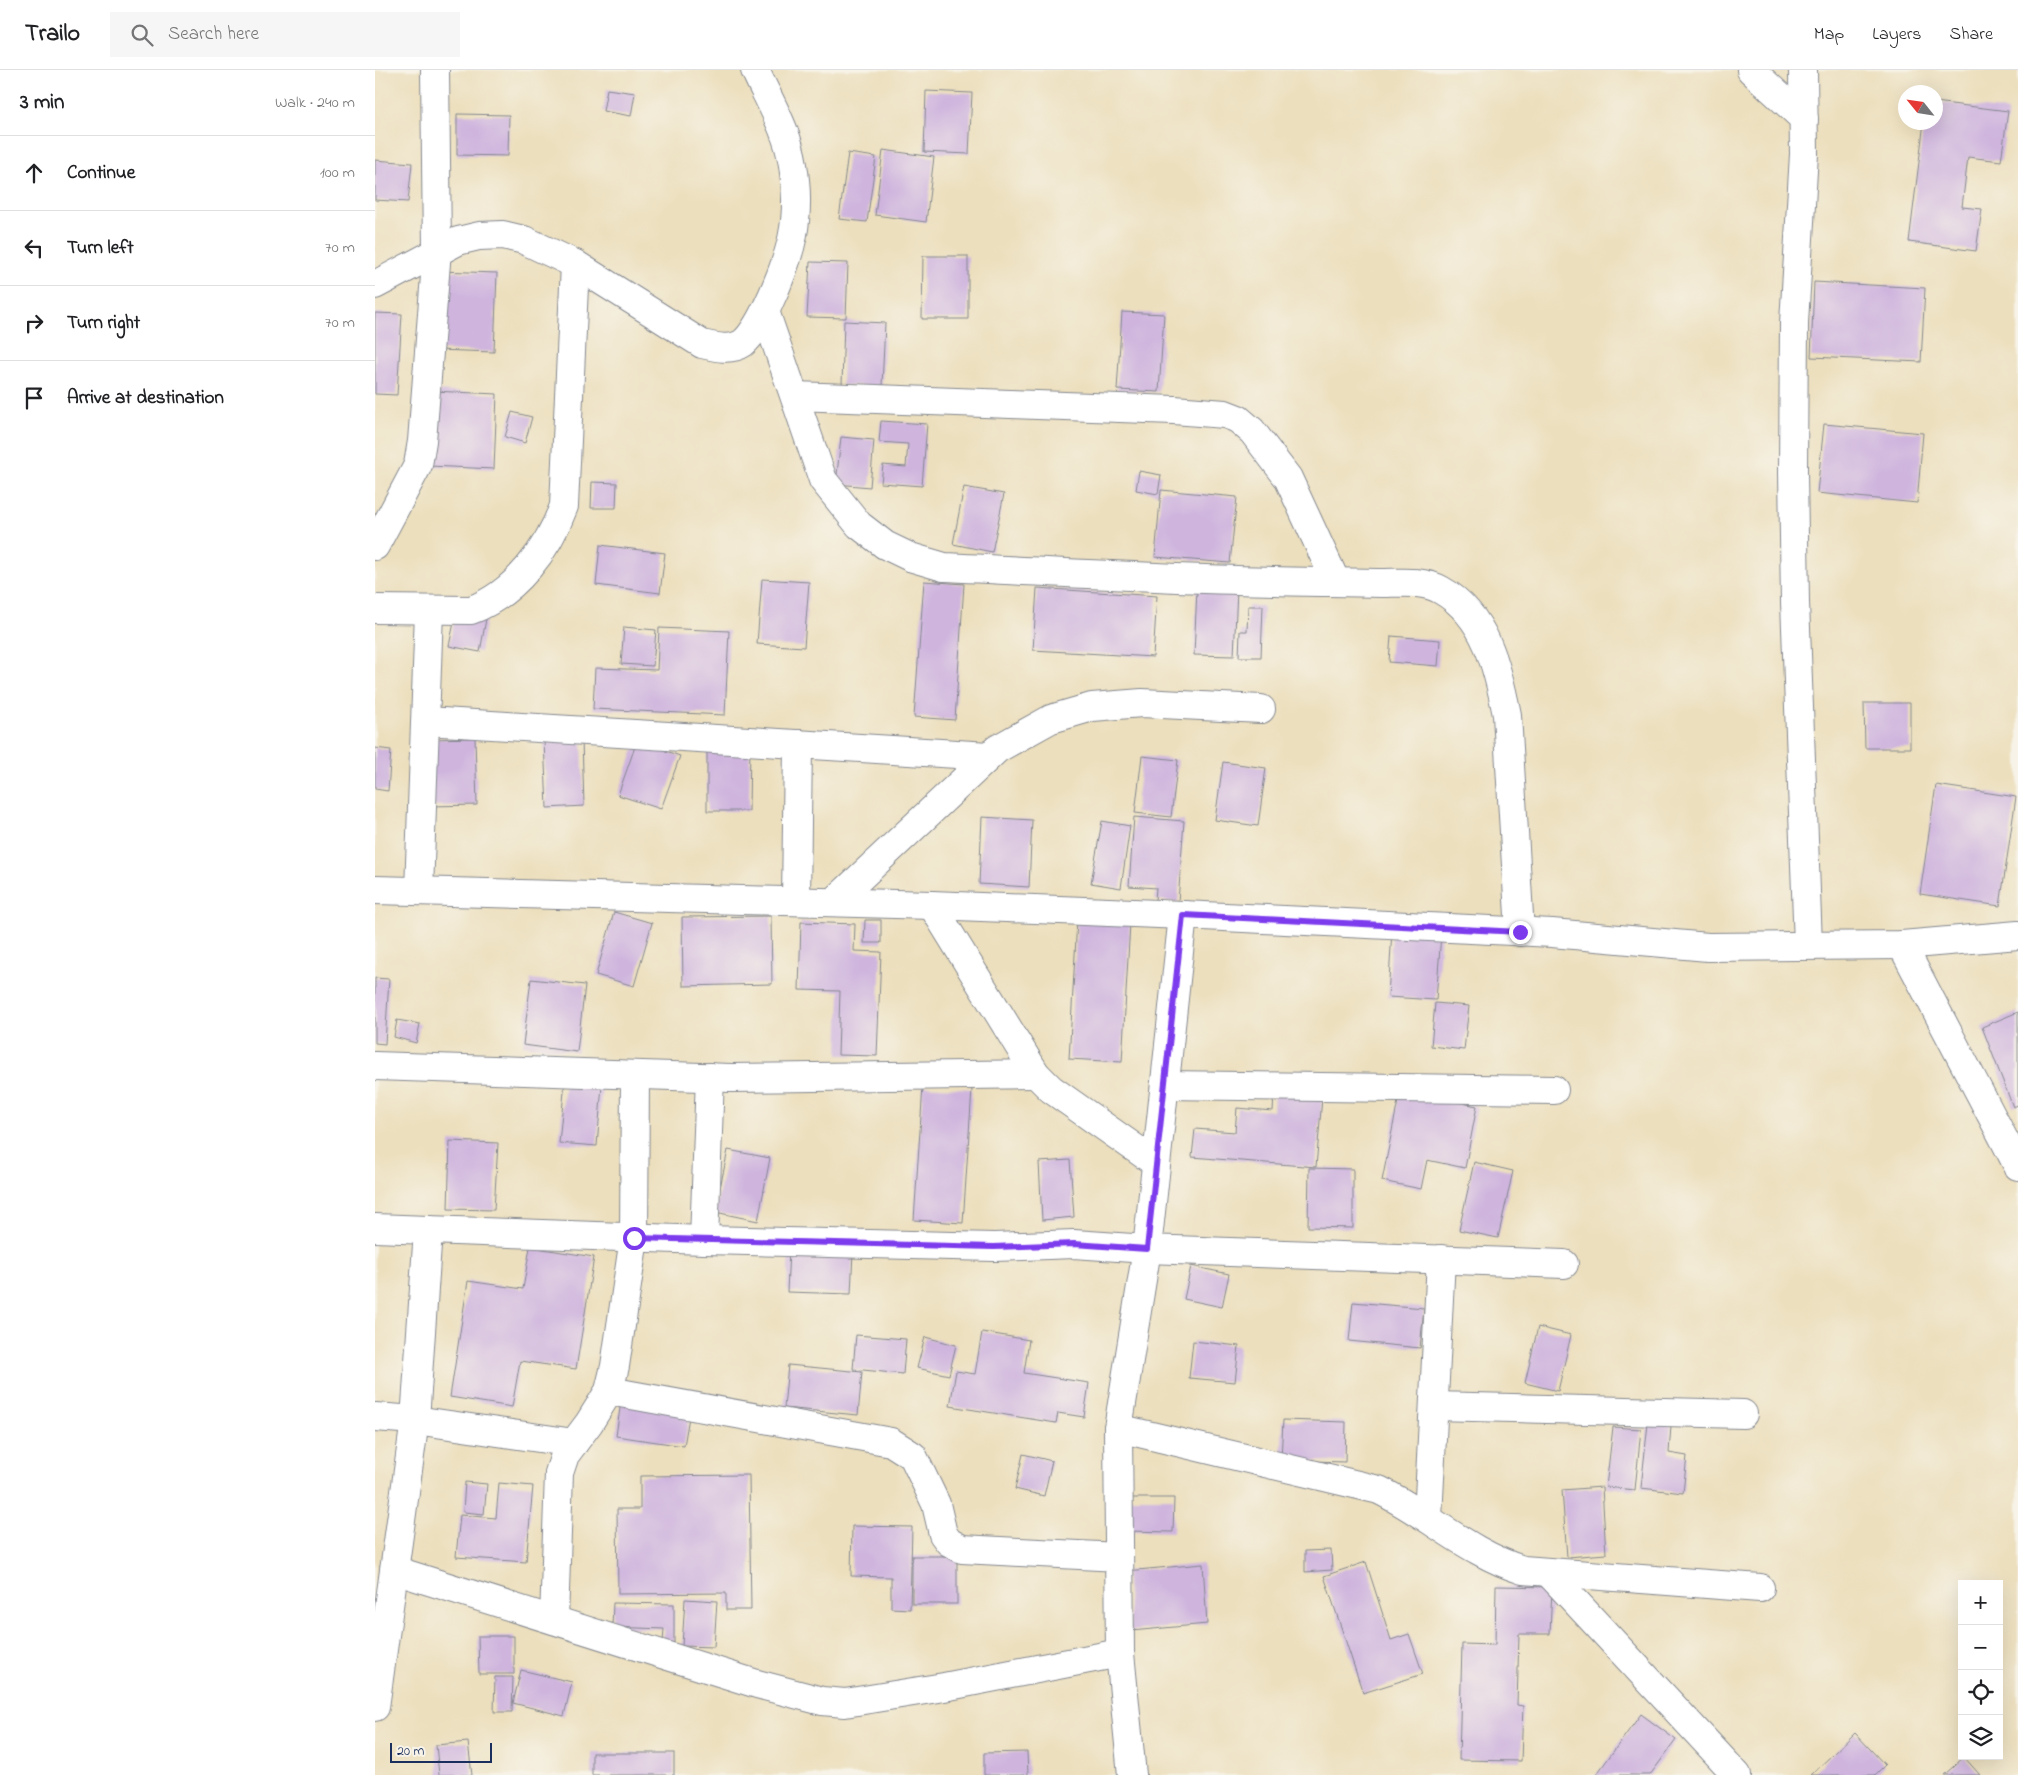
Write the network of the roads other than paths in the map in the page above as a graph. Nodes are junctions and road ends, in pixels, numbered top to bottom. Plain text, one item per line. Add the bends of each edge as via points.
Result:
1 (435, 70) edge
2 (755, 70) edge
3 (1751, 70) edge
4 (1803, 70) edge
5 (1804, 120) junction
6 (437, 250) junction
7 (575, 264) junction
8 (375, 285) edge
9 (765, 311) junction
10 (795, 396) junction
11 (375, 546) edge
12 (1337, 582) junction
13 (375, 609) edge
14 (429, 610) junction
15 (1261, 710) dead end
16 (425, 721) junction
17 (798, 744) junction
18 (989, 756) junction
19 (375, 890) edge
20 (419, 891) junction
21 (797, 901) junction
22 (834, 902) junction
23 (932, 905) junction
24 (1183, 915) junction
25 (1520, 932) junction
26 (2018, 935) edge
27 (1808, 944) junction
28 (1902, 944) junction
29 (375, 1066) edge
30 (1036, 1074) junction
31 (635, 1075) junction
32 (710, 1077) junction
33 (1165, 1085) junction
34 (1554, 1090) dead end
35 (1156, 1163) junction
36 (2018, 1166) edge
37 (375, 1228) edge
38 (428, 1230) junction
39 (634, 1238) junction
40 (705, 1240) junction
41 (1147, 1249) junction
42 (1441, 1259) junction
43 (1564, 1264) dead end
44 (609, 1391) junction
45 (1434, 1406) junction
46 (1743, 1414) dead end
47 (375, 1417) edge
48 (415, 1420) junction
49 (1118, 1428) junction
50 (574, 1443) junction
51 (1428, 1518) junction
52 (1119, 1557) junction
53 (1549, 1572) junction
54 (386, 1586) edge
55 (1760, 1588) dead end
56 (554, 1620) junction
57 (1120, 1653) junction
58 (375, 1707) edge
59 (1132, 1775) edge
60 (1737, 1775) edge

1 - 6 street
2 - 9 street via 787,138 795,194 795,229 789,256
3 - 5 street
4 - 5 street
5 - 27 street via 1794,323 1793,472
6 - 7 street via 479,236 503,235 524,240
6 - 8 street via 407,270
6 - 11 street via 418,465
7 - 9 street via 702,344 721,348 742,343 753,332
7 - 14 street via 564,506 557,525 539,556 501,594 471,610
9 - 10 street
10 - 12 street via 823,480 859,525 885,545 910,557 944,568
10 - 12 street via 1225,414 1238,419 1252,431 1287,478
12 - 25 street via 1429,586 1451,598 1468,613 1485,636 1493,654 1507,716
13 - 14 street
14 - 16 street
15 - 18 street via 1142,703 1092,708 1051,719
16 - 17 street
16 - 20 street
17 - 18 street
17 - 21 street
18 - 22 street
19 - 20 street
20 - 21 street
21 - 22 street
22 - 23 street
23 - 24 street
23 - 30 street
24 - 25 street
24 - 33 street
25 - 27 street via 1709,947
26 - 28 street
27 - 28 street
28 - 36 street
29 - 31 street
30 - 32 street
30 - 35 street via 1051,1089
31 - 32 street
31 - 39 street
32 - 40 street
33 - 34 street
33 - 35 street
35 - 41 street
37 - 38 street
38 - 39 street
38 - 48 street
39 - 40 street
39 - 44 street
40 - 41 street via 994,1247 1074,1244
41 - 42 street
41 - 49 street
42 - 43 street
42 - 45 street
44 - 50 street
44 - 52 street via 891,1442 913,1456 936,1504 943,1534 949,1542 962,1549
45 - 46 street
45 - 51 street
47 - 48 street
48 - 50 street
48 - 54 street
49 - 51 street via 1379,1490
49 - 52 street
50 - 56 street via 559,1472
51 - 53 street via 1501,1563 1523,1570
52 - 57 street
53 - 55 street
53 - 60 street
54 - 56 street
54 - 58 street
56 - 57 street via 757,1684 822,1701 845,1703
57 - 59 street

